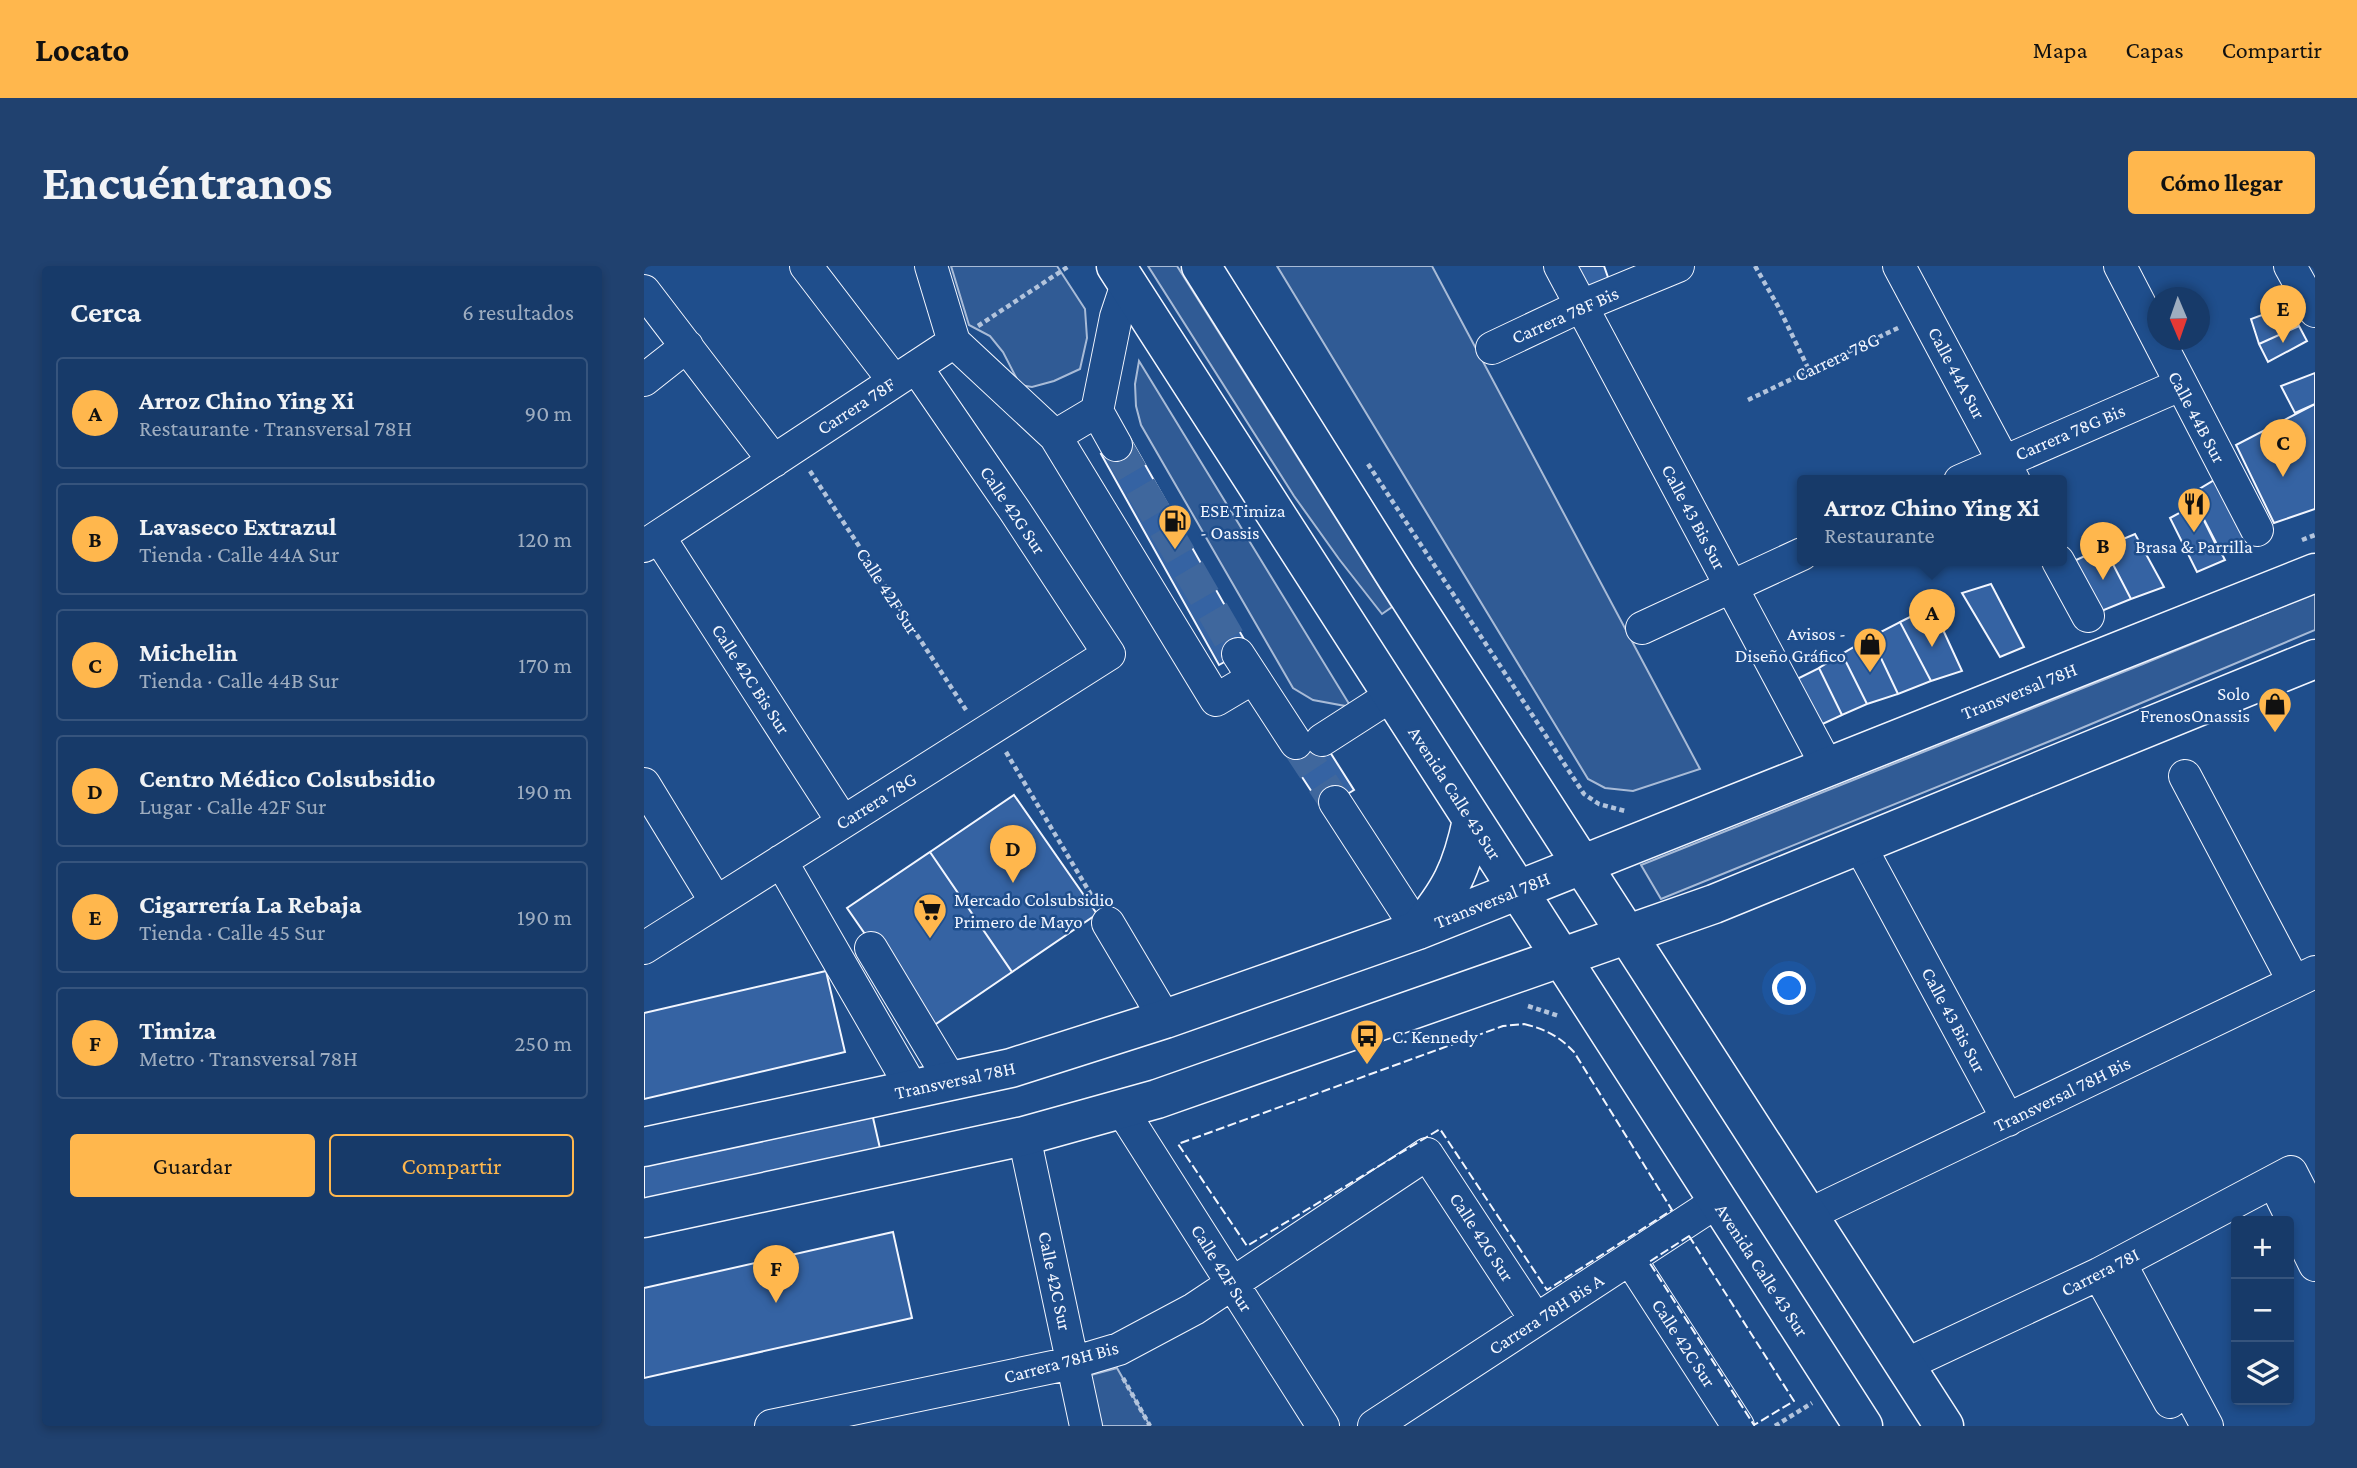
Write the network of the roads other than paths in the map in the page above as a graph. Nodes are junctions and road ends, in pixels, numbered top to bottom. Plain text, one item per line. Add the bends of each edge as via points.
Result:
1 (806, 266) edge
2 (931, 266) edge
3 (1201, 266) edge
4 (1560, 266) edge
5 (1678, 266) edge
6 (1899, 266) edge
7 (2121, 266) edge
8 (2290, 266) edge
9 (1121, 275) edge
10 (644, 290) edge
11 (1581, 306) junction
12 (2315, 311) edge
13 (954, 342) junction
14 (687, 346) junction
15 (1492, 348) dead end
16 (905, 374) junction
17 (644, 380) edge
18 (2180, 385) junction
19 (1097, 411) junction
20 (1055, 436) junction
21 (1116, 445) tunnel mouth
22 (784, 454) junction
23 (2009, 471) edge
24 (1989, 475) edge
25 (2257, 530) dead end
26 (651, 541) edge
27 (1797, 556) edge
28 (2061, 566) edge
29 (2315, 573) edge
30 (1731, 587) junction
31 (2088, 616) dead end
32 (1642, 628) dead end
33 (1109, 654) joint
34 (2315, 659) edge
35 (1392, 695) junction
36 (1828, 768) junction
37 (2185, 776) dead end
38 (644, 784) edge
39 (1335, 802) tunnel mouth
40 (1472, 820) junction
41 (842, 822) junction
42 (1860, 845) junction
43 (781, 861) junction
44 (1584, 864) junction
45 (1519, 890) junction
46 (716, 902) junction
47 (1108, 923) road end
48 (1418, 930) junction
49 (1627, 934) junction
50 (871, 947) dead end
51 (644, 948) edge
52 (1561, 957) junction
53 (2305, 977) edge
54 (1165, 1019) junction
55 (951, 1081) junction
56 (913, 1090) junction
57 (1122, 1110) junction
58 (2008, 1120) junction
59 (1024, 1136) junction
60 (644, 1147) edge
61 (1427, 1154) joint
62 (2282, 1177) junction
63 (1718, 1201) junction
64 (1808, 1215) junction
65 (644, 1219) edge
66 (2315, 1219) edge
67 (1630, 1259) junction
68 (2315, 1265) edge
69 (2110, 1268) junction
70 (1232, 1283) junction
71 (1536, 1320) junction
72 (1072, 1363) junction
73 (1905, 1365) junction
74 (771, 1426) edge
75 (1086, 1426) edge
76 (1323, 1426) edge
77 (1374, 1426) edge
78 (1738, 1426) edge
79 (1863, 1426) edge
80 (1944, 1426) edge
81 (2183, 1426) edge
82 (2207, 1426) edge

1 - 16 street, Calle 42G Sur
2 - 13 street
3 - 44 main road
4 - 11 street, Calle 43 Bis Sur
5 - 11 street, Carrera 78F Bis
6 - 23 street, Calle 44A Sur
7 - 18 street, Calle 44B Sur
8 - 12 street
9 - 19 street
9 - 35 main road, Avenida Calle 43 Sur
10 - 14 street
11 - 15 street, Carrera 78F Bis
11 - 30 street, Calle 43 Bis Sur
13 - 16 street, Carrera 78F
13 - 20 street
14 - 17 street
14 - 22 street
16 - 22 street, Carrera 78F
16 - 33 street, Calle 42G Sur via 1015,511
18 - 23 street, Carrera 78G Bis
18 - 25 street, Calle 44B Sur
19 - 20 street
19 - 21 street
20 - 35 street via 1216,700 1246,666 1309,742
22 - 26 street, Carrera 78F
23 - 24 street, Carrera 78G Bis
26 - 41 street, Calle 42C Bis Sur
27 - 30 street
28 - 31 street
29 - 36 main road, Transversal 78H
30 - 32 street
30 - 36 street, Calle 43 Bis Sur
33 - 41 street, Carrera 78G
34 - 42 main road
35 - 40 main road, Avenida Calle 43 Sur
36 - 44 main road, Transversal 78H
37 - 53 street
38 - 46 street
39 - 48 street
40 - 45 main road, Avenida Calle 43 Sur
40 - 48 main road via 1454,880
41 - 43 street, Carrera 78G
42 - 49 main road
42 - 58 street, Calle 43 Bis Sur
43 - 46 street, Carrera 78G
43 - 56 street
44 - 45 main road, Transversal 78H
44 - 49 main road
45 - 48 main road, Transversal 78H
45 - 52 main road, Avenida Calle 43 Sur
46 - 51 street, Carrera 78G
47 - 54 street
48 - 54 main road, Transversal 78H
49 - 52 main road
49 - 64 main road
50 - 55 street
52 - 57 main road
52 - 63 main road, Avenida Calle 43 Sur
53 - 58 street, Transversal 78H Bis
54 - 55 main road, Transversal 78H via 1038,1061
55 - 56 main road, Transversal 78H
56 - 60 main road, Transversal 78H
57 - 59 main road
57 - 70 street, Calle 42F Sur
58 - 64 street, Transversal 78H Bis
59 - 65 main road
59 - 72 street, Calle 42C Sur
61 - 70 street, Carrera 78H Bis
61 - 71 street, Calle 42G Sur
62 - 66 street
62 - 68 street
62 - 69 street, Carrera 78I
63 - 67 street, Carrera 78H Bis A
63 - 79 main road, Avenida Calle 43 Sur
64 - 73 main road
67 - 71 street, Carrera 78H Bis A
67 - 78 street, Calle 42C Sur
69 - 73 street, Carrera 78I
69 - 81 street
69 - 82 street
70 - 72 street, Carrera 78H Bis via 1119,1349
70 - 76 street, Calle 42F Sur
71 - 77 street, Carrera 78H Bis A
72 - 74 street, Carrera 78H Bis
72 - 75 street, Calle 42C Sur
73 - 80 main road

